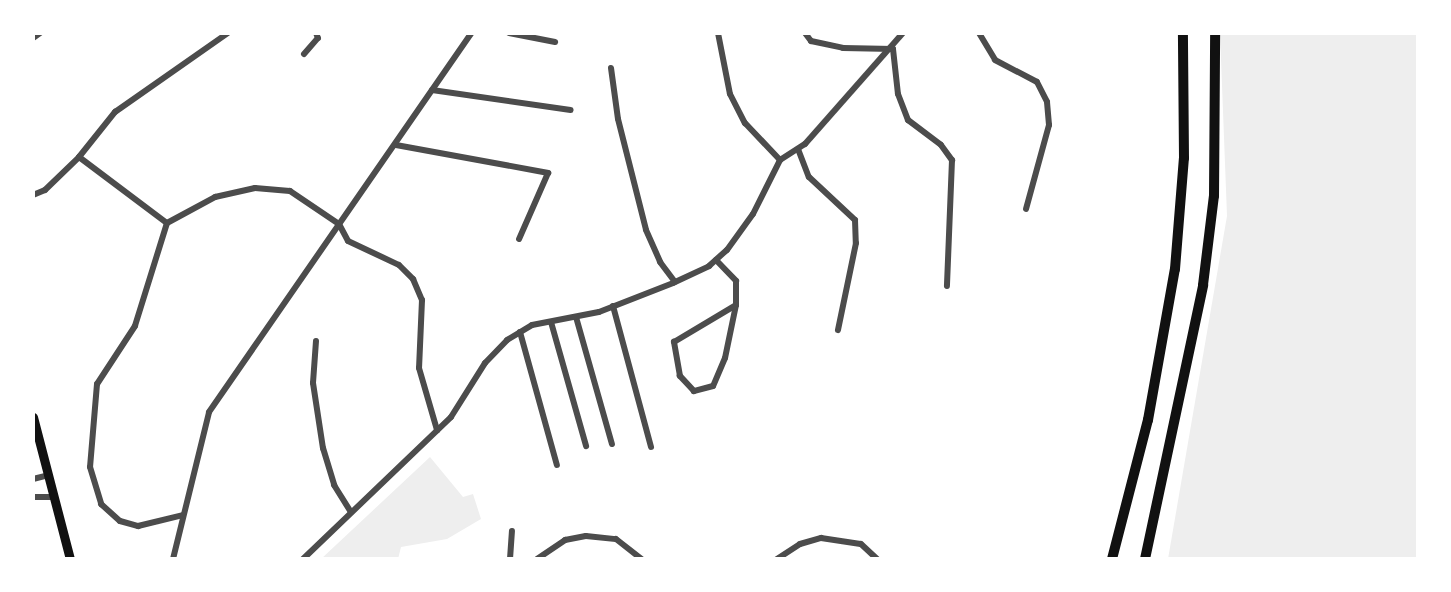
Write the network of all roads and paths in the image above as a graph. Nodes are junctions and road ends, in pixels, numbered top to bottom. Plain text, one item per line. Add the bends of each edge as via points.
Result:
1 (40, 33) edge
2 (228, 33) edge
3 (316, 33) edge
4 (471, 33) edge
5 (509, 33) edge
6 (718, 33) edge
7 (805, 33) edge
8 (903, 33) edge
9 (979, 33) edge
10 (1183, 33) edge
11 (1215, 33) edge
12 (33, 38) edge
13 (555, 42) dead end
14 (893, 50) junction
15 (304, 54) dead end
16 (611, 68) dead end
17 (432, 90) junction
18 (570, 110) dead end
19 (396, 145) junction
20 (798, 149) junction
21 (79, 157) junction
22 (780, 160) junction
23 (33, 195) edge
24 (1026, 209) dead end
25 (167, 223) junction
26 (338, 224) junction
27 (519, 239) dead end
28 (716, 260) junction
29 (675, 282) junction
30 (947, 286) dead end
31 (736, 304) junction
32 (613, 306) junction
33 (576, 317) junction
34 (551, 322) junction
35 (838, 330) dead end
36 (520, 332) junction
37 (316, 341) dead end
38 (33, 417) edge
39 (437, 430) junction
40 (612, 444) dead end
41 (586, 446) dead end
42 (651, 447) dead end
43 (557, 464) dead end
44 (49, 475) junction
45 (33, 479) edge
46 (54, 497) junction
47 (33, 498) edge
48 (351, 512) junction
49 (183, 515) junction
50 (512, 531) dead end
51 (70, 559) edge
52 (173, 559) edge
53 (303, 559) edge
54 (510, 559) edge
55 (537, 559) edge
56 (642, 559) edge
57 (777, 559) edge
58 (877, 559) edge
59 (1112, 559) edge
60 (1145, 559) edge

1 - 12 street
2 - 21 street via 115,112
3 - 15 street via 314,44
4 - 17 street
5 - 13 street
6 - 22 street via 730,94 744,123
7 - 14 street via 822,44
8 - 14 street
9 - 24 street via 995,60 1037,82 1047,102 1049,125
10 - 59 highway via 1184,158 1175,269 1148,420
11 - 60 highway via 1214,196 1203,285
14 - 20 street
14 - 30 street via 898,94 908,120 942,145 953,160
16 - 29 street via 618,119 646,230
17 - 18 street
17 - 19 street
19 - 26 street
19 - 27 street via 548,173
20 - 22 street
20 - 35 street via 809,177 855,220 856,243
21 - 23 street via 45,190
21 - 25 street
22 - 28 street via 753,214
25 - 26 street via 215,197 255,188 290,191
25 - 49 street via 135,326 97,384 90,467 101,504 120,521 138,526
26 - 39 street via 348,241 399,265 413,279 422,300 419,368
26 - 49 street via 209,412
28 - 29 street
28 - 31 street via 736,281
29 - 32 street
31 - 31 street via 725,358 713,386 694,391 680,376 674,342
32 - 33 street
32 - 42 street
33 - 34 street
33 - 40 street
34 - 36 street
34 - 41 street
36 - 39 street via 485,363 451,417
36 - 43 street
37 - 48 street via 313,383 323,448 334,485
38 - 44 main road
39 - 48 street
44 - 45 street
44 - 46 main road
46 - 47 street
46 - 51 main road
48 - 53 street
49 - 52 street
50 - 54 street
55 - 56 street via 565,540 586,536 616,539
57 - 58 street via 800,544 821,538 861,544

